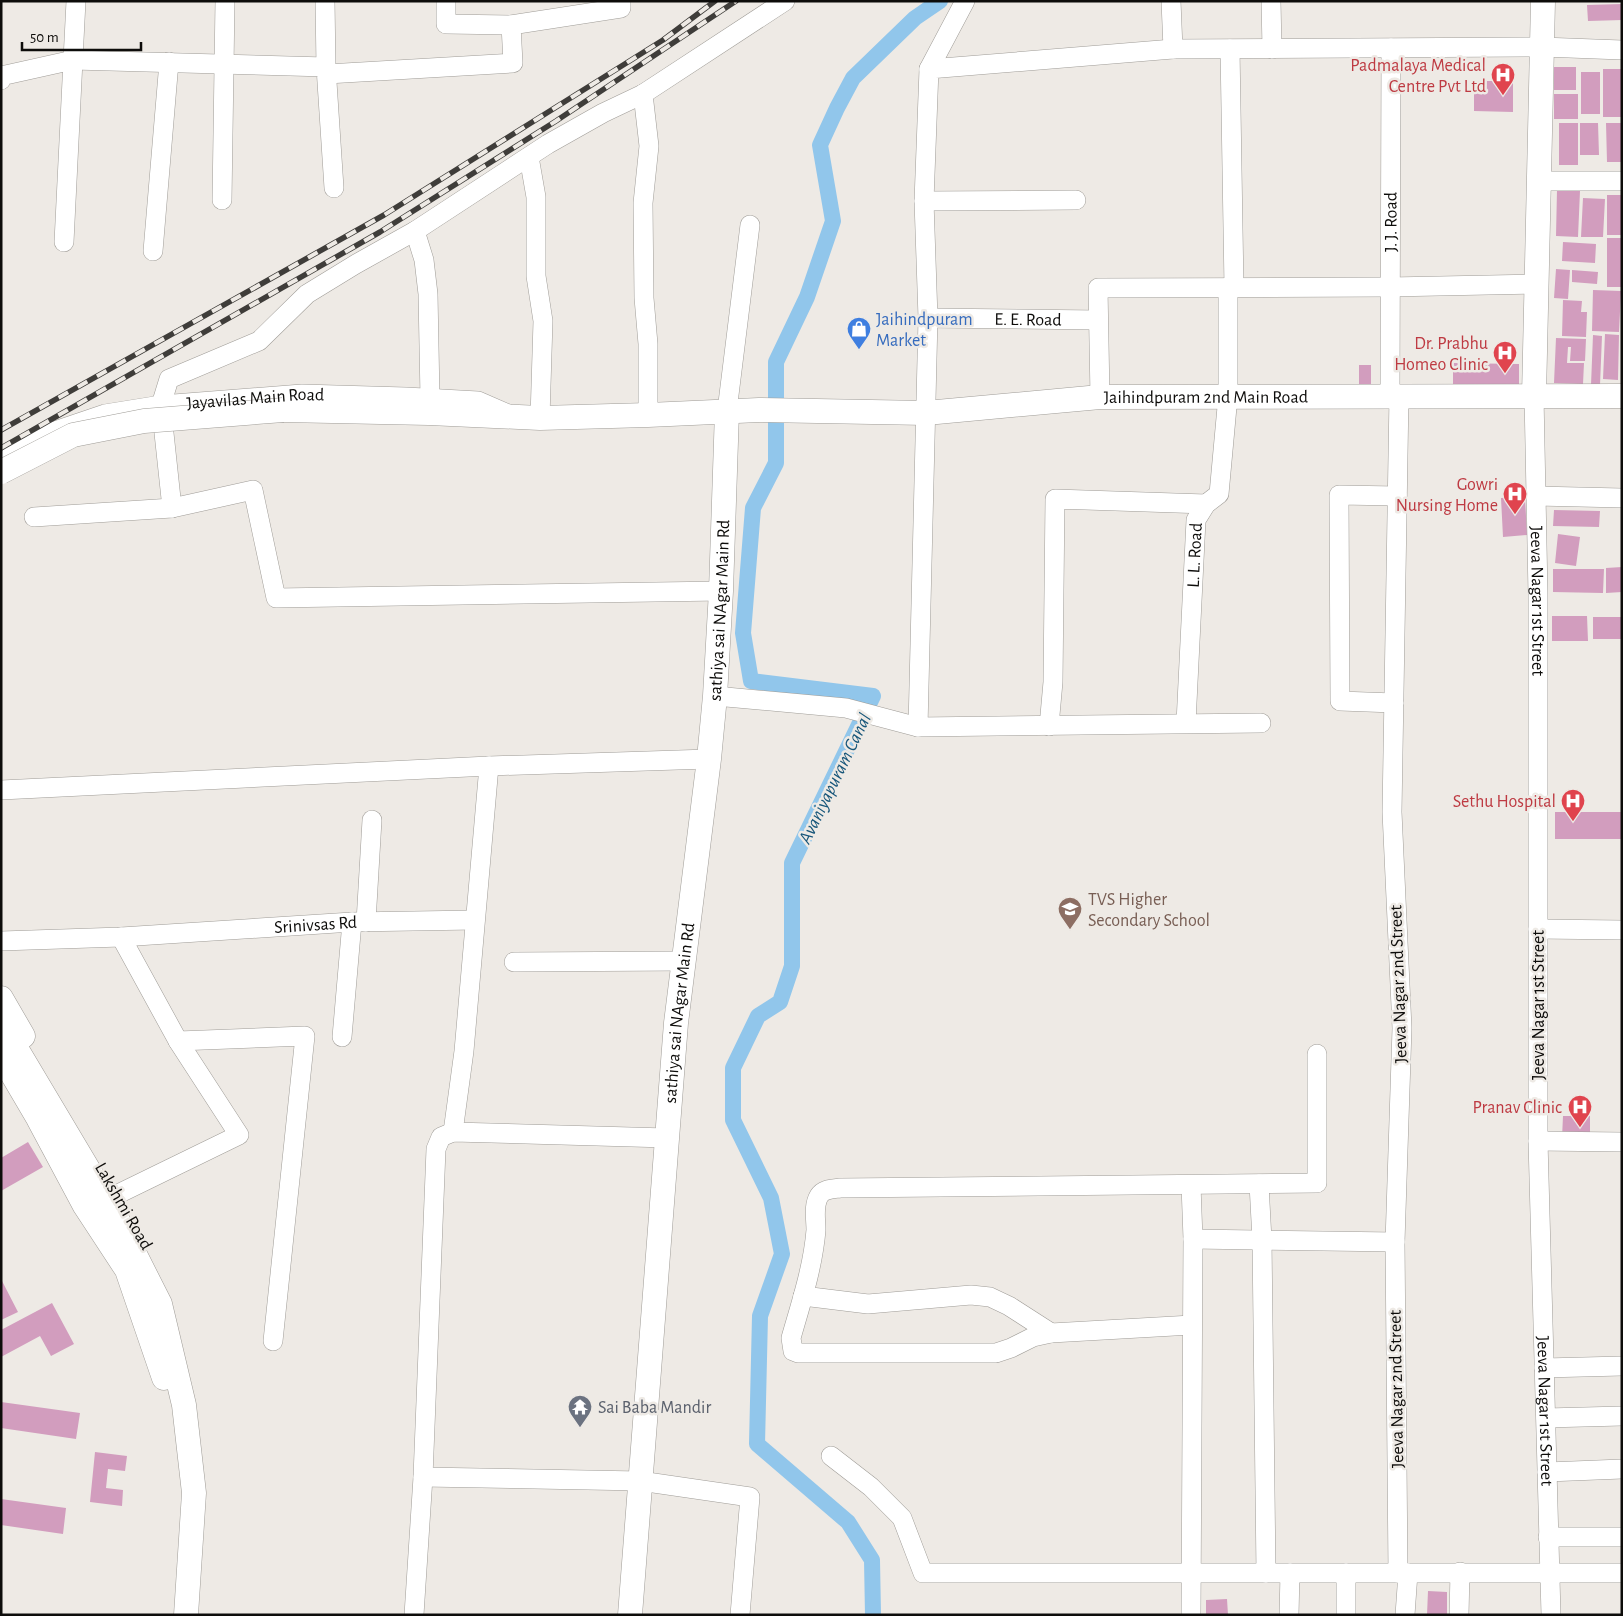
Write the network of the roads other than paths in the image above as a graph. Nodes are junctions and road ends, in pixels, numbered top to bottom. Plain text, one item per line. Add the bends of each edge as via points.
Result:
1 (76, 1) edge
2 (225, 1) edge
3 (325, 1) edge
4 (446, 1) edge
5 (621, 1) edge
6 (785, 1) edge
7 (965, 1) edge
8 (1171, 1) edge
9 (1271, 1) edge
10 (1543, 1) edge
11 (511, 26) junction
12 (1542, 47) junction
13 (1391, 48) junction
14 (1173, 49) junction
15 (1230, 49) junction
16 (1272, 49) junction
17 (1622, 50) edge
18 (73, 60) junction
19 (169, 62) junction
20 (224, 64) junction
21 (929, 69) junction
22 (327, 70) junction
23 (1, 80) edge
24 (643, 94) junction
25 (529, 157) junction
26 (1539, 181) junction
27 (1622, 181) edge
28 (334, 188) dead end
29 (222, 200) dead end
30 (1076, 200) dead end
31 (924, 201) junction
32 (750, 225) dead end
33 (415, 231) junction
34 (64, 242) dead end
35 (152, 251) dead end
36 (1537, 284) junction
37 (1231, 287) junction
38 (1390, 287) junction
39 (928, 318) junction
40 (1098, 320) junction
41 (1228, 396) junction
42 (1395, 396) junction
43 (1534, 396) junction
44 (1622, 396) edge
45 (1100, 397) junction
46 (430, 398) junction
47 (161, 406) junction
48 (759, 410) joint
49 (727, 411) junction
50 (926, 414) junction
51 (648, 415) junction
52 (516, 417) junction
53 (540, 418) junction
54 (1, 459) edge
55 (1, 472) edge
56 (1397, 496) junction
57 (1536, 496) junction
58 (1622, 498) edge
59 (1206, 504) junction
60 (172, 508) junction
61 (34, 517) dead end
62 (721, 592) junction
63 (715, 696) junction
64 (1394, 703) junction
65 (1186, 723) junction
66 (1261, 723) dead end
67 (1049, 726) junction
68 (918, 727) junction
69 (709, 759) junction
70 (489, 766) junction
71 (1, 790) edge
72 (372, 820) dead end
73 (475, 920) junction
74 (359, 922) junction
75 (1538, 929) junction
76 (1622, 930) edge
77 (121, 937) junction
78 (1, 941) edge
79 (684, 961) junction
80 (514, 962) dead end
81 (1, 998) edge
82 (1, 1023) edge
83 (342, 1037) dead end
84 (178, 1041) junction
85 (1317, 1054) dead end
86 (1, 1055) edge
87 (453, 1132) junction
88 (667, 1138) junction
89 (1538, 1141) junction
90 (1622, 1142) edge
91 (1259, 1184) junction
92 (1191, 1185) junction
93 (116, 1202) junction
94 (1193, 1239) junction
95 (1262, 1240) junction
96 (1395, 1242) junction
97 (803, 1296) junction
98 (1192, 1325) junction
99 (1051, 1333) junction
100 (273, 1341) dead end
101 (1622, 1366) edge
102 (1544, 1368) junction
103 (1622, 1416) edge
104 (1546, 1418) junction
105 (187, 1433) junction
106 (831, 1456) dead end
107 (1622, 1469) edge
108 (1547, 1472) junction
109 (423, 1476) junction
110 (640, 1481) junction
111 (1548, 1537) junction
112 (1622, 1537) edge
113 (1460, 1572) junction
114 (1550, 1572) junction
115 (1190, 1573) junction
116 (1266, 1573) junction
117 (1290, 1573) junction
118 (1346, 1573) junction
119 (1403, 1573) junction
120 (1622, 1573) edge
121 (186, 1615) edge
122 (414, 1615) edge
123 (630, 1615) edge
124 (740, 1615) edge
125 (1190, 1615) edge
126 (1288, 1615) edge
127 (1346, 1615) edge
128 (1405, 1615) edge
129 (1459, 1615) edge
130 (1551, 1615) edge

1 - 18 street
2 - 20 street
3 - 22 street
4 - 11 street via 446,24
5 - 11 street via 621,8
6 - 24 street
7 - 21 street
8 - 14 street
9 - 16 street
10 - 12 street
11 - 22 street via 513,63
12 - 13 street
12 - 17 street
12 - 26 street
13 - 16 street
13 - 38 street, J. J. Road
14 - 15 street
14 - 21 street
15 - 16 street
15 - 37 street, L. L. Road
18 - 19 street
18 - 23 street via 1,76
18 - 34 street
19 - 20 street
19 - 35 street
20 - 22 street
20 - 29 street
21 - 31 street
22 - 28 street
24 - 25 street via 603,113
24 - 51 street via 649,146 643,203
25 - 33 street
25 - 53 street via 536,197 536,276 543,321
26 - 27 street
26 - 36 street
30 - 31 street
31 - 39 street
32 - 49 street
33 - 46 street via 424,260 428,294
33 - 47 street via 307,294 259,341 169,379
36 - 38 street
36 - 43 street
37 - 38 street
37 - 40 street via 1098,288
37 - 41 street, L. L. Road
38 - 42 street, J. J. Road
39 - 40 street, E. E. Road
39 - 50 street
40 - 45 street
41 - 42 street, Jaihindpuram 2nd Main Road
41 - 45 street, Jaihindpuram 2nd Main Road
41 - 59 street, L. L. Road via 1218,494
42 - 43 street, Jaihindpuram 2nd Main Road
42 - 56 street, Jeeva Nagar 2nd Street
43 - 44 street, Jaihindpuram 2nd Main Road
43 - 57 street, Jeeva Nagar 1st Street
45 - 50 street, Jaihindpuram 2nd Main Road
46 - 47 street, Jayavilas Main Road via 302,394
46 - 52 street, Jayavilas Main Road via 478,401
47 - 54 street, Jayavilas Main Road via 105,414 52,432
47 - 60 street
48 - 49 street, Jayavilas Main Road
48 - 50 street, Jaihindpuram 2nd Main Road
49 - 51 street, Jayavilas Main Road
49 - 62 street, sathiya sai NAgar Main Rd
50 - 68 street
51 - 53 street, Jayavilas Main Road
52 - 53 street, Jayavilas Main Road
52 - 55 street, Jayavilas Main Road, bridge via 283,410 144,421 73,435
56 - 64 street, Jeeva Nagar 2nd Street
56 - 64 street via 1339,495 1340,701
57 - 58 street
57 - 75 street, Jeeva Nagar 1st Street
59 - 65 street, L. L. Road via 1196,520
59 - 67 street via 1055,499 1053,682
60 - 61 street
60 - 62 street via 253,490 276,598
62 - 63 street, sathiya sai NAgar Main Rd
63 - 68 street via 846,708
63 - 69 street, sathiya sai NAgar Main Rd
64 - 96 street, Jeeva Nagar 2nd Street via 1392,812 1402,1028
65 - 66 street
65 - 67 street
67 - 68 street
69 - 70 street
69 - 79 street, sathiya sai NAgar Main Rd
70 - 71 street
70 - 73 street
72 - 74 street
73 - 74 street, Srinivsas Rd
73 - 87 street via 464,1051
74 - 77 street, Srinivsas Rd
74 - 83 street
75 - 76 street
75 - 89 street, Jeeva Nagar 1st Street
77 - 78 street, Srinivsas Rd
77 - 84 street
79 - 80 street
79 - 88 street, sathiya sai NAgar Main Rd
81 - 93 street, Lakshmi Road
82 - 93 street
84 - 93 street via 239,1135
84 - 100 street via 305,1036
85 - 91 street via 1317,1183
86 - 105 street, Lakshmi Road via 85,1206 127,1270 159,1367
87 - 88 street
87 - 109 street via 441,1137 436,1149
88 - 110 street, sathiya sai NAgar Main Rd
89 - 90 street
89 - 102 street, Jeeva Nagar 1st Street
91 - 92 street
91 - 95 street
92 - 94 street
92 - 97 street via 827,1190 819,1195 816,1207 816,1231
93 - 105 street, Lakshmi Road via 160,1304 184,1405
94 - 95 street
94 - 98 street
95 - 96 street
95 - 116 street
96 - 119 street, Jeeva Nagar 2nd Street
97 - 99 street via 868,1304 971,1294 990,1297 1009,1306
97 - 99 street via 791,1338 792,1350 798,1353 996,1353
98 - 99 street
98 - 115 street
101 - 102 street
102 - 104 street, Jeeva Nagar 1st Street
103 - 104 street
104 - 108 street, Jeeva Nagar 1st Street
105 - 121 street, Lakshmi Road via 194,1494
106 - 115 street via 871,1487 902,1518 923,1573
107 - 108 street
108 - 111 street, Jeeva Nagar 1st Street
109 - 110 street
109 - 122 street
110 - 123 street, sathiya sai NAgar Main Rd
110 - 124 street via 750,1497
111 - 112 street
111 - 114 street, Jeeva Nagar 1st Street
113 - 114 street
113 - 119 street
113 - 129 street
114 - 120 street
114 - 130 street, Jeeva Nagar 1st Street
115 - 116 street
115 - 125 street
116 - 117 street
117 - 118 street
117 - 126 street
118 - 119 street
118 - 127 street
119 - 128 street, Jeeva Nagar 2nd Street

